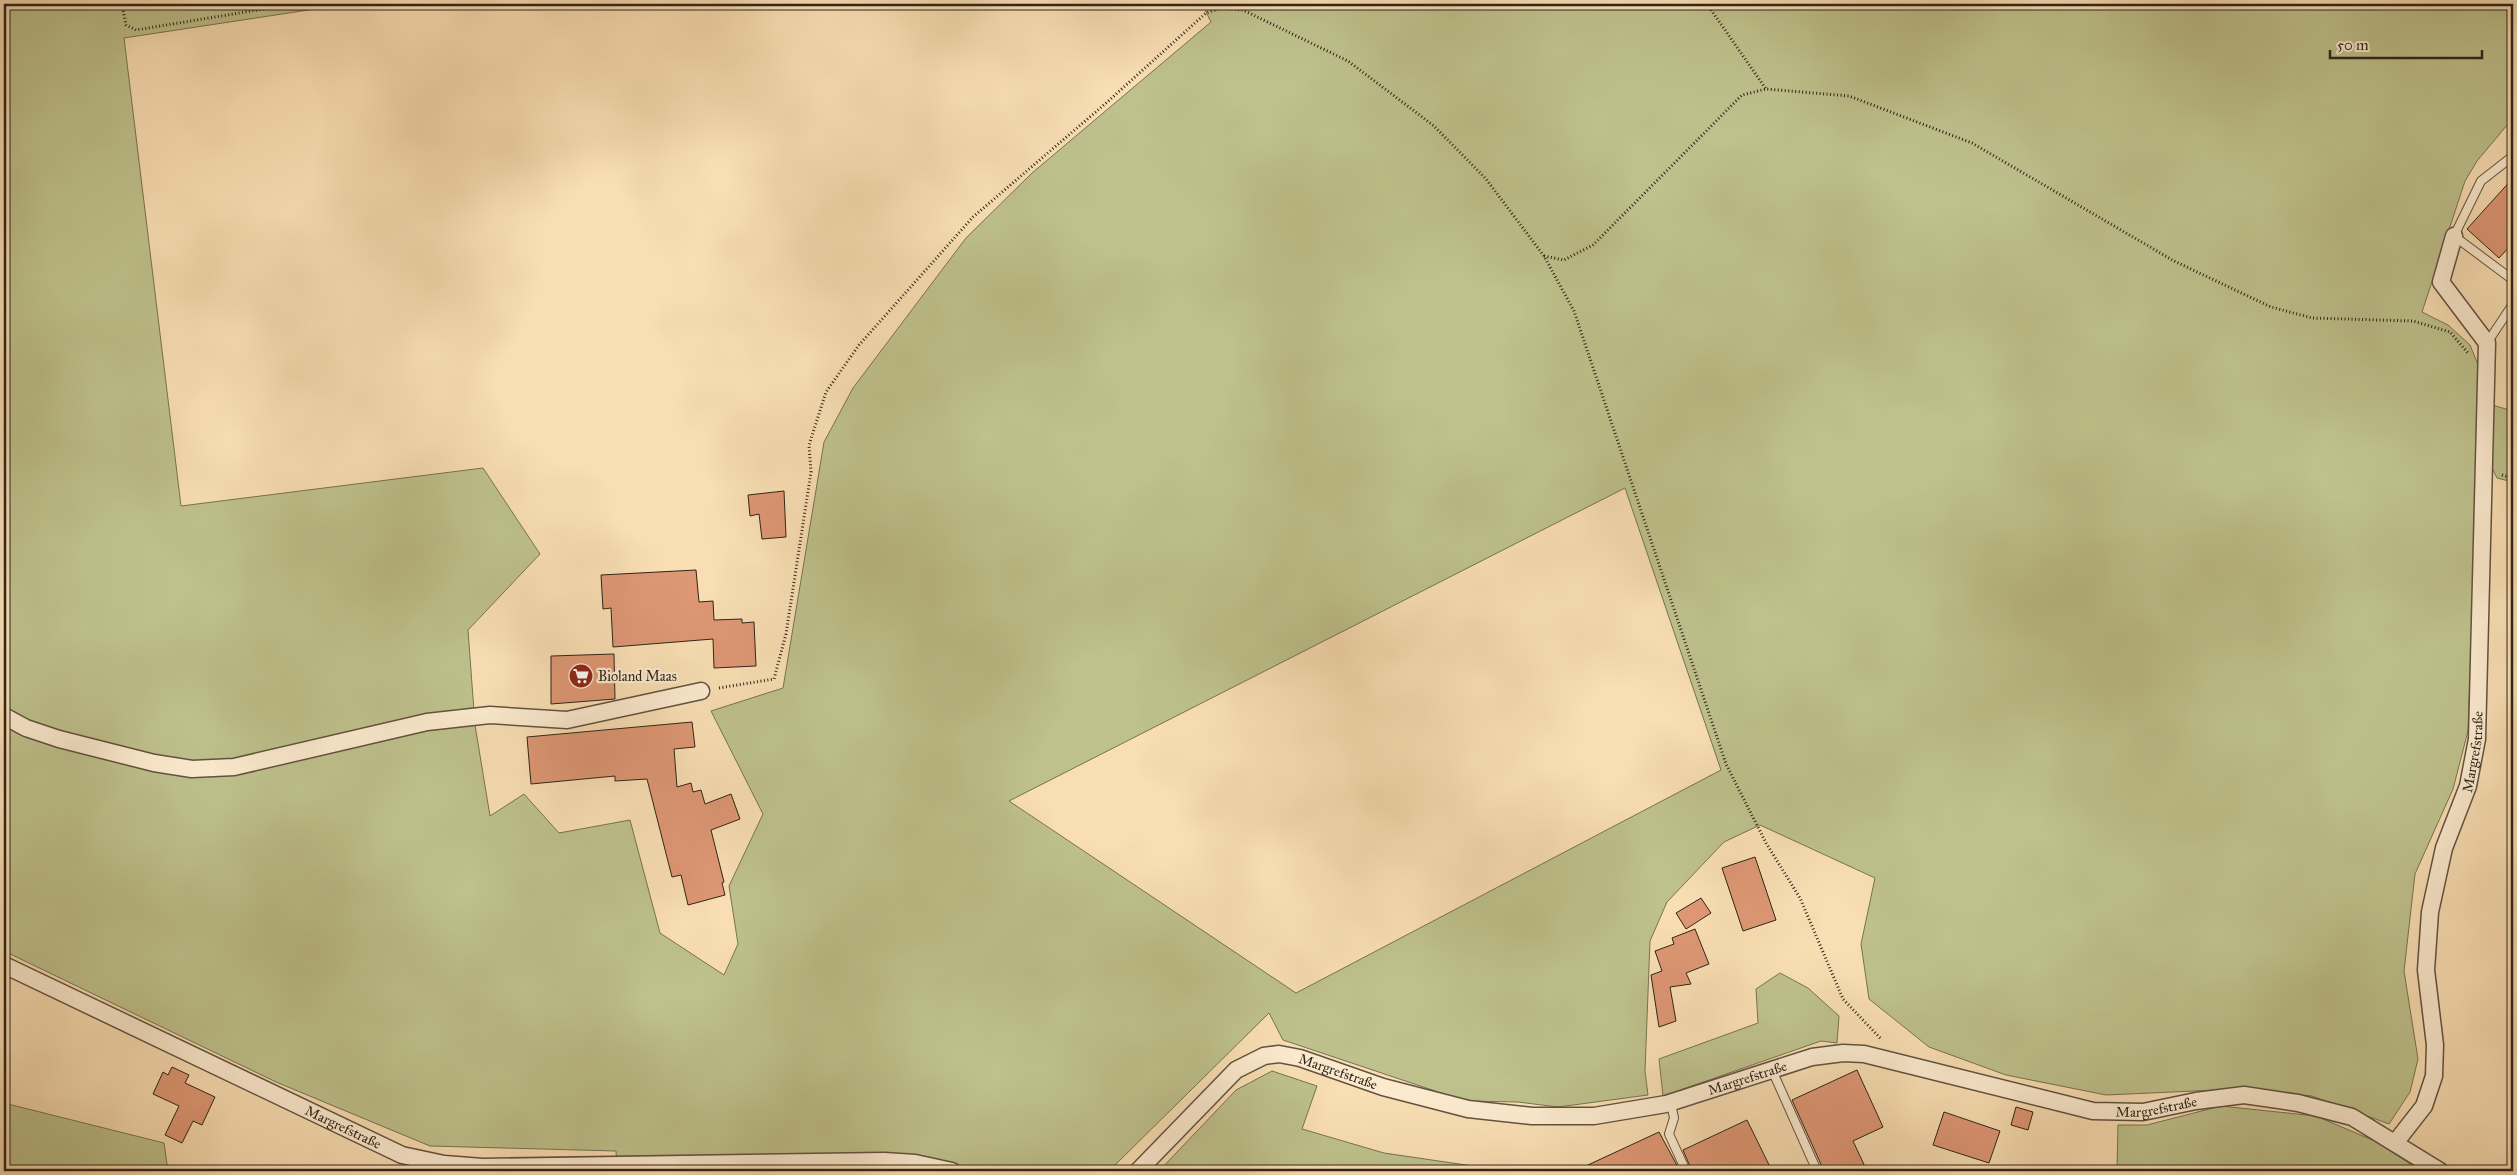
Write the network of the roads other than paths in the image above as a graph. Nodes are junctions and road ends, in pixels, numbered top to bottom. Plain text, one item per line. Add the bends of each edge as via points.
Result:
1 (2513, 156) edge
2 (2454, 236) junction
3 (2513, 280) edge
4 (2513, 304) edge
5 (2487, 343) junction
6 (701, 691) road end
7 (4, 716) edge
8 (4, 965) edge
9 (1772, 1070) junction
10 (1671, 1103) junction
11 (2395, 1143) junction
12 (952, 1171) edge
13 (1138, 1171) edge
14 (1686, 1171) edge
15 (1817, 1171) edge
16 (2440, 1171) edge

1 - 2 lane via 2481,181
2 - 3 lane
2 - 5 street via 2440,282
4 - 5 lane
5 - 11 street, Margrefstraße via 2477,739 2468,786 2444,848 2430,912 2426,970 2435,1045 2434,1076 2424,1106
6 - 7 street via 567,720 490,715 427,722 234,768 192,769 154,763 59,739 26,728
8 - 12 street, Margrefstraße via 402,1155 424,1160 483,1167 892,1161
9 - 10 street, Margrefstraße
9 - 11 street, Margrefstraße via 1812,1057 1864,1054 2093,1111 2143,1112 2244,1095 2298,1103 2352,1117
9 - 15 lane
10 - 13 street, Margrefstraße via 1594,1116 1532,1116 1468,1109 1383,1087 1293,1056 1271,1054 1251,1060 1229,1075
10 - 14 lane via 1674,1118 1669,1134
11 - 16 street, Margrefstraße

